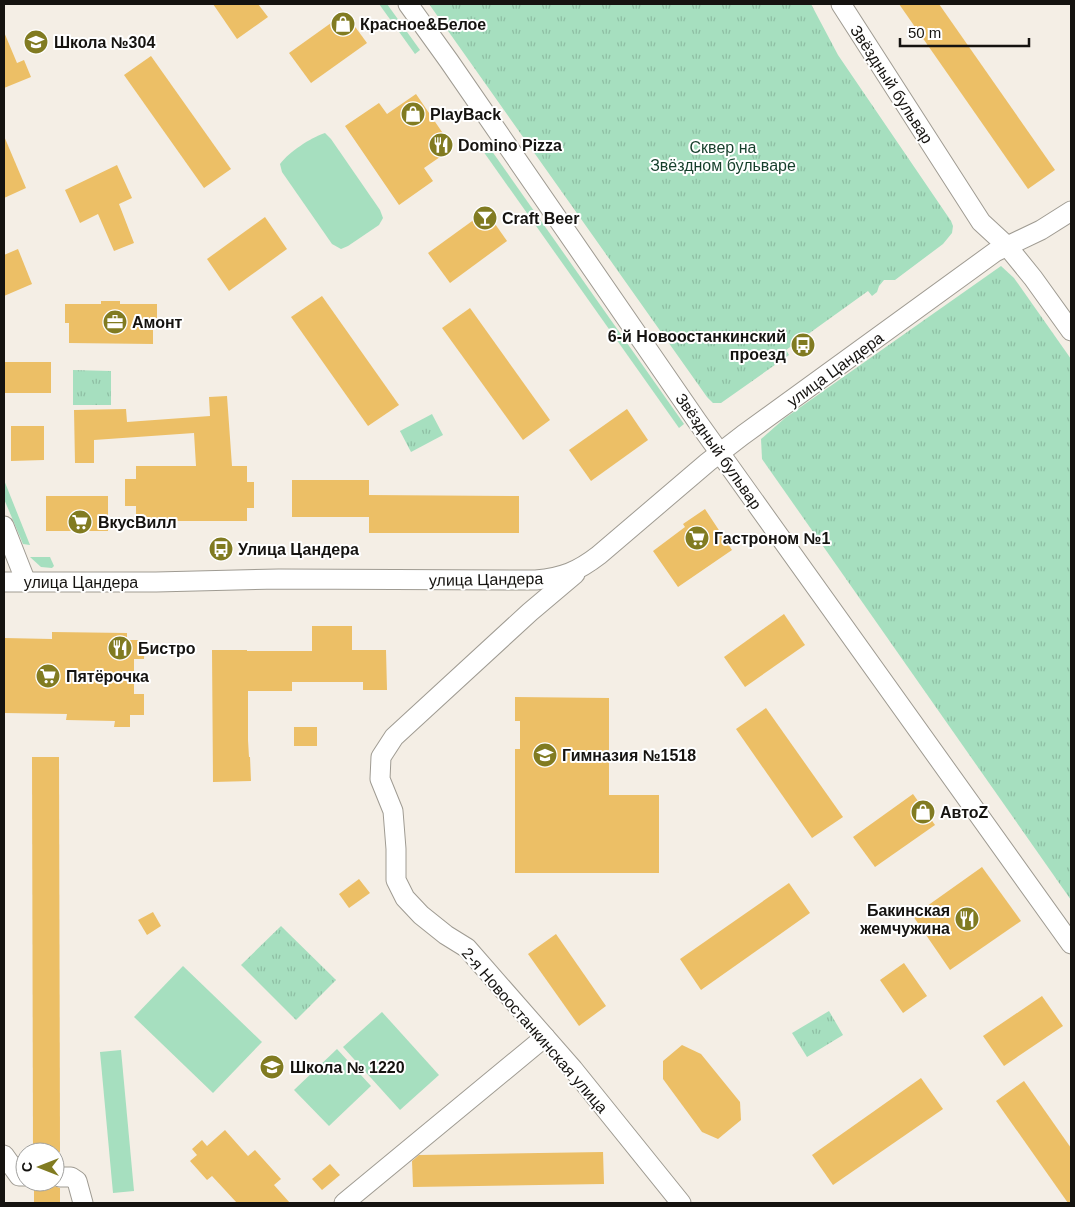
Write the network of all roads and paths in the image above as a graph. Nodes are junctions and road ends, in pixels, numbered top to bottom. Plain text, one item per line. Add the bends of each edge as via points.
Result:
1 (408, 4) edge
2 (841, 4) edge
3 (1071, 211) edge
4 (1007, 246) junction
5 (1071, 331) edge
6 (720, 453) junction
7 (4, 526) edge
8 (588, 564) junction
9 (4, 582) edge
10 (26, 582) junction
11 (1071, 944) edge
12 (545, 1037) junction
13 (4, 1155) edge
14 (15, 1170) edge
15 (65, 1176) edge
16 (83, 1203) edge
17 (344, 1203) edge
18 (681, 1203) edge

1 - 6 street, Звёздный бульвар
2 - 4 street, Звёздный бульвар via 981,222
3 - 4 street
4 - 5 street, Звёздный бульвар
4 - 6 street, улица Цандера
6 - 8 street, улица Цандера
6 - 11 street, Звёздный бульвар
7 - 10 street
8 - 10 street, улица Цандера via 571,573 536,580
8 - 12 street, 2-я Новоостанкинская улица via 530,612 394,737 381,757 380,779 394,811 396,880 405,898 421,915 467,948
9 - 10 street, улица Цандера
12 - 17 street
12 - 18 street, 2-я Новоостанкинская улица
13 - 14 street
15 - 16 street via 78,1181

